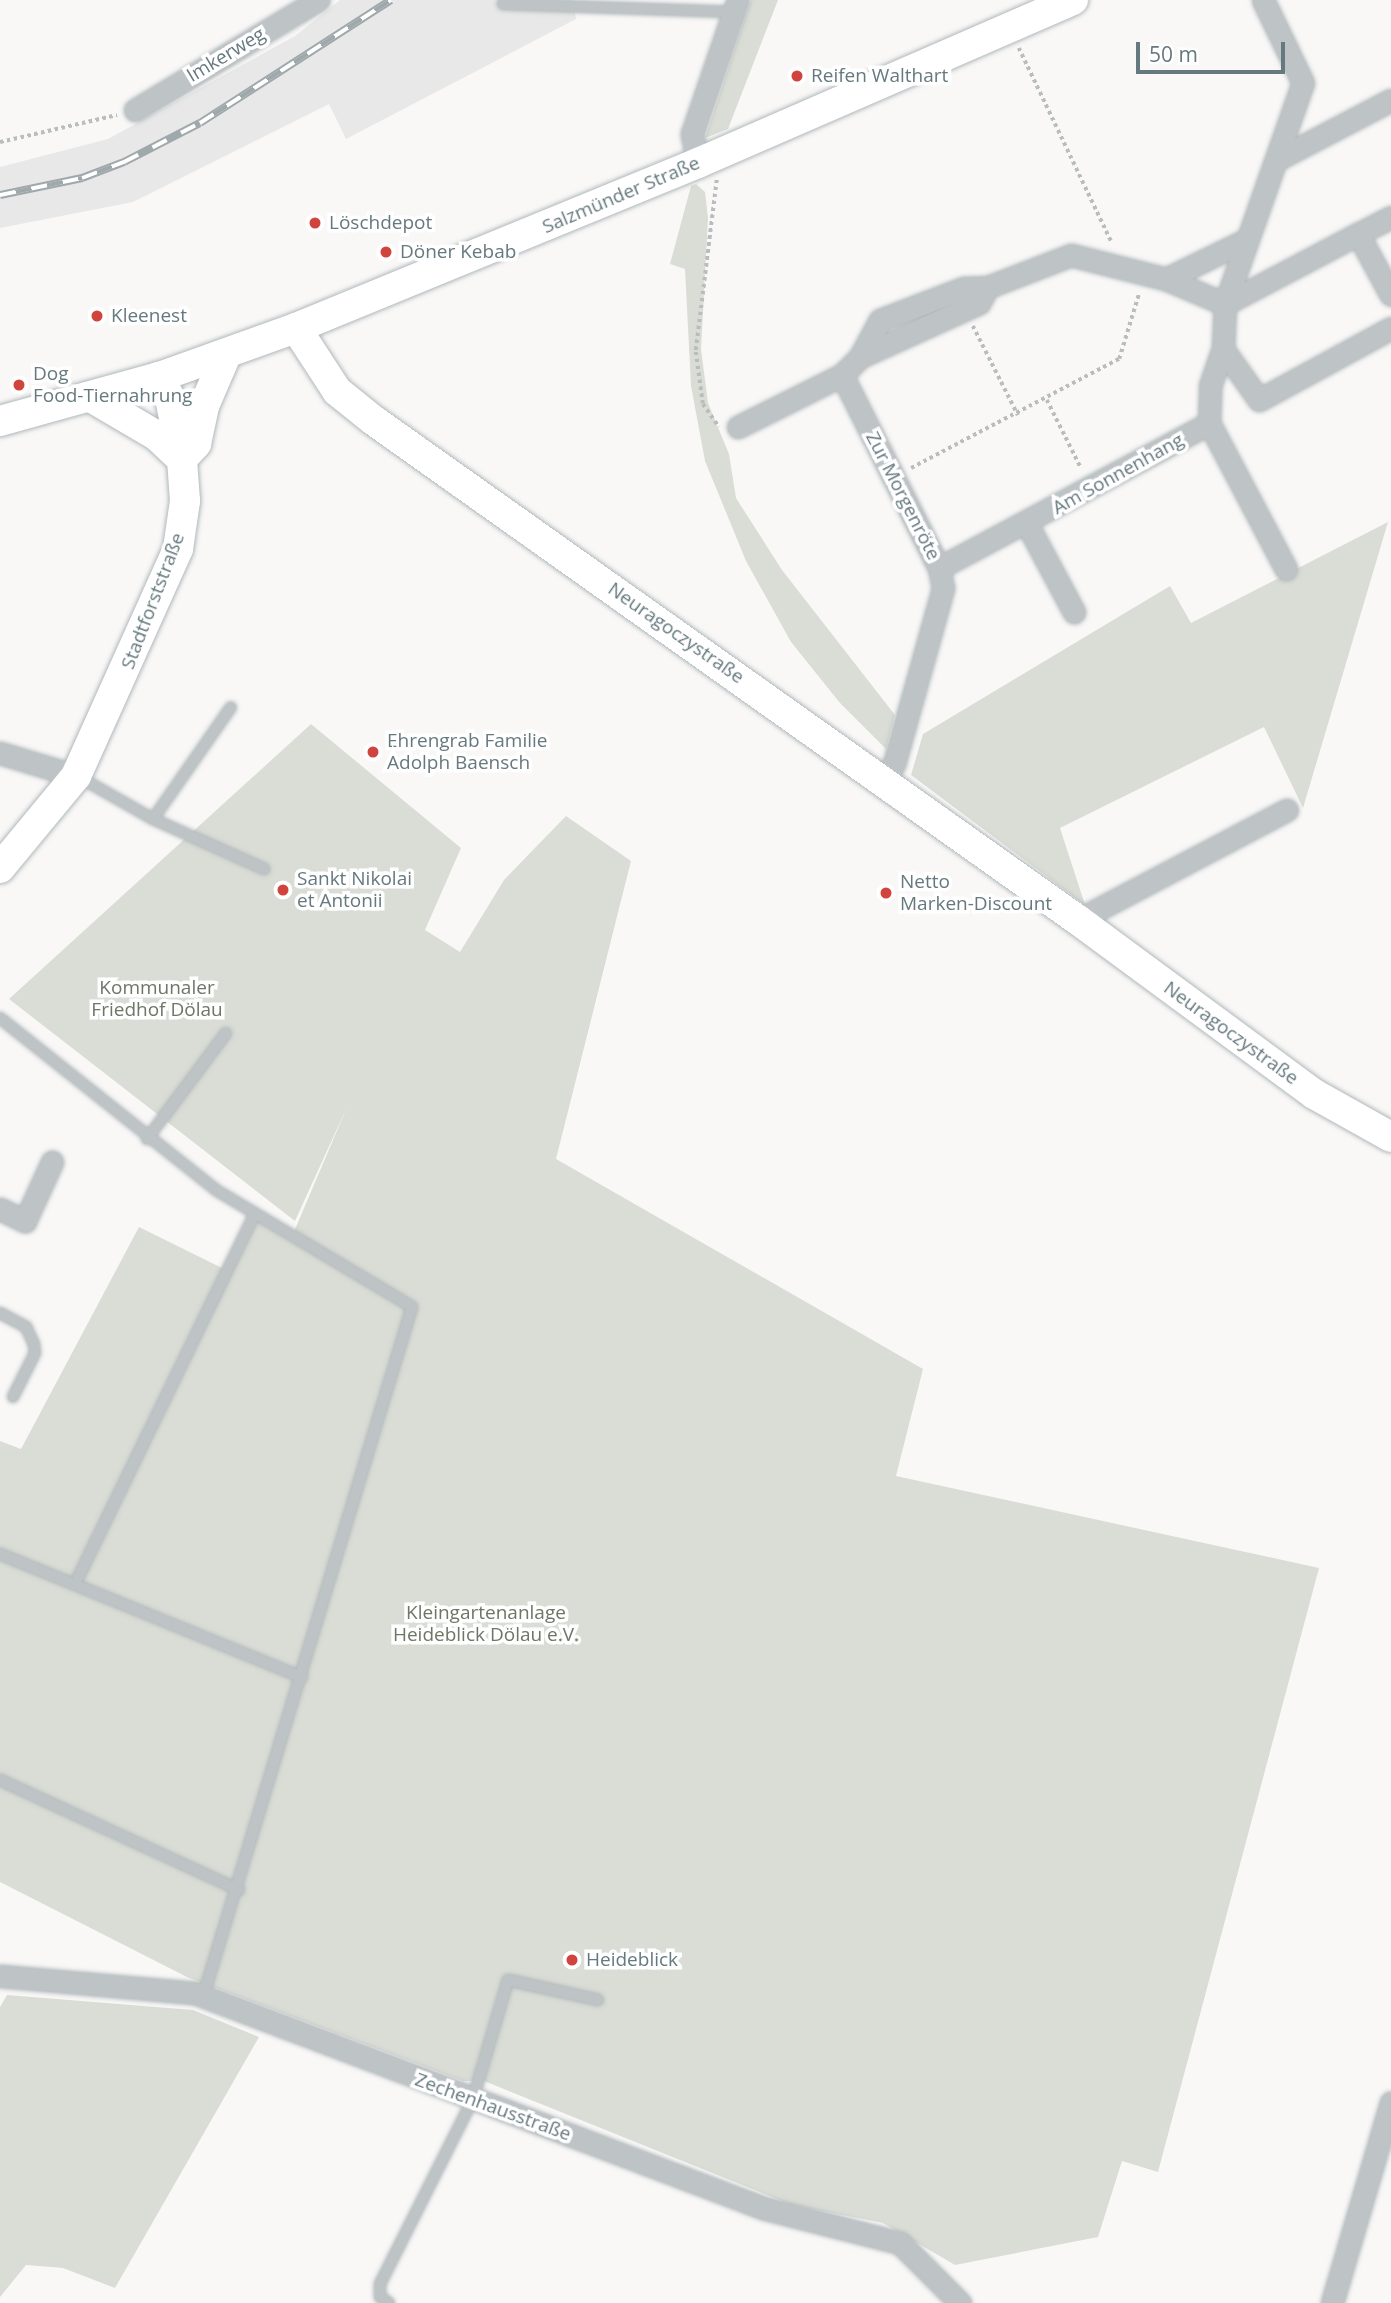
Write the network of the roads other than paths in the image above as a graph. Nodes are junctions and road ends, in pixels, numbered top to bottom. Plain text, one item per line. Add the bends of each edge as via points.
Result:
1 (318, 0) edge
2 (505, 0) edge
3 (1073, 0) edge
4 (1263, 0) edge
5 (571, 3) edge
6 (736, 6) edge
7 (1391, 100) edge
8 (135, 110) road end
9 (1278, 159) junction
10 (708, 167) junction
11 (1391, 217) edge
12 (1358, 234) junction
13 (1244, 241) junction
14 (1166, 279) junction
15 (988, 286) junction
16 (1391, 295) edge
17 (1225, 304) junction
18 (296, 328) junction
19 (1391, 328) edge
20 (1223, 349) junction
21 (226, 355) junction
22 (860, 357) junction
23 (842, 375) junction
24 (159, 377) junction
25 (91, 397) junction
26 (0, 421) edge
27 (1209, 424) junction
28 (738, 427) road end
29 (182, 459) junction
30 (1027, 524) junction
31 (939, 568) junction
32 (1286, 569) dead end
33 (1074, 611) dead end
34 (231, 707) dead end
35 (0, 753) edge
36 (76, 776) junction
37 (884, 782) junction
38 (1287, 810) dead end
39 (153, 819) junction
40 (0, 868) edge
41 (264, 869) dead end
42 (1077, 920) junction
43 (0, 1018) edge
44 (226, 1033) dead end
45 (1391, 1137) edge
46 (147, 1139) junction
47 (52, 1162) dead end
48 (0, 1209) edge
49 (254, 1215) junction
50 (0, 1313) edge
51 (13, 1397) dead end
52 (0, 1554) edge
53 (75, 1584) junction
54 (302, 1677) junction
55 (0, 1780) edge
56 (239, 1890) junction
57 (0, 1976) edge
58 (202, 1997) junction
59 (598, 2000) dead end
60 (473, 2099) junction
61 (1391, 2102) edge
62 (389, 2303) edge
63 (960, 2303) edge
64 (1332, 2303) edge

1 - 8 street, Imkerweg
2 - 5 lane via 503,4
3 - 10 main road, Salzmünder Straße
4 - 9 street via 1303,83
5 - 6 lane
6 - 10 street via 692,134
7 - 9 street
9 - 13 street
10 - 18 main road, Salzmünder Straße
11 - 12 street
12 - 16 street
12 - 17 street
13 - 14 street
13 - 17 street
14 - 15 street via 1071,255
14 - 17 street
15 - 22 street via 979,303
15 - 22 street via 964,288 880,320
17 - 20 street
18 - 21 main road, Salzmünder Straße
18 - 37 main road, Neuragoczystraße via 337,391 373,419
19 - 20 street via 1259,400
20 - 27 street via 1210,386
21 - 24 main road, Salzmünder Straße
21 - 29 main road via 204,406 196,444
22 - 23 street
23 - 28 street
23 - 31 street, Zur Morgenröte
24 - 25 main road, Salzmünder Straße
24 - 29 main road, Stadtforststraße via 170,398
25 - 26 main road, Salzmünder Straße
25 - 29 main road via 157,436
27 - 30 street, Am Sonnenhang
27 - 32 street
29 - 36 main road, Stadtforststraße via 186,501 178,549
30 - 31 street, Am Sonnenhang via 1000,533
30 - 33 street
31 - 37 street, Zur Morgenröte via 943,588 894,764
34 - 39 lane
35 - 36 street
36 - 39 lane
36 - 40 main road, Stadtforststraße
37 - 42 main road, Neuragoczystraße
38 - 42 street
39 - 41 lane
42 - 45 main road, Neuragoczystraße via 1314,1094
43 - 46 lane
44 - 46 lane
46 - 49 lane
47 - 48 street via 24,1221
49 - 53 lane
49 - 54 lane via 412,1307
50 - 51 lane via 26,1327 34,1344 35,1353
52 - 53 lane
53 - 54 lane
54 - 56 lane
55 - 56 lane
56 - 58 lane
57 - 58 street, Zechenhausstraße
58 - 60 street, Zechenhausstraße
59 - 60 lane via 508,1980
60 - 62 lane via 380,2284 380,2297
60 - 63 street, Zechenhausstraße via 764,2208 900,2243
61 - 64 street

